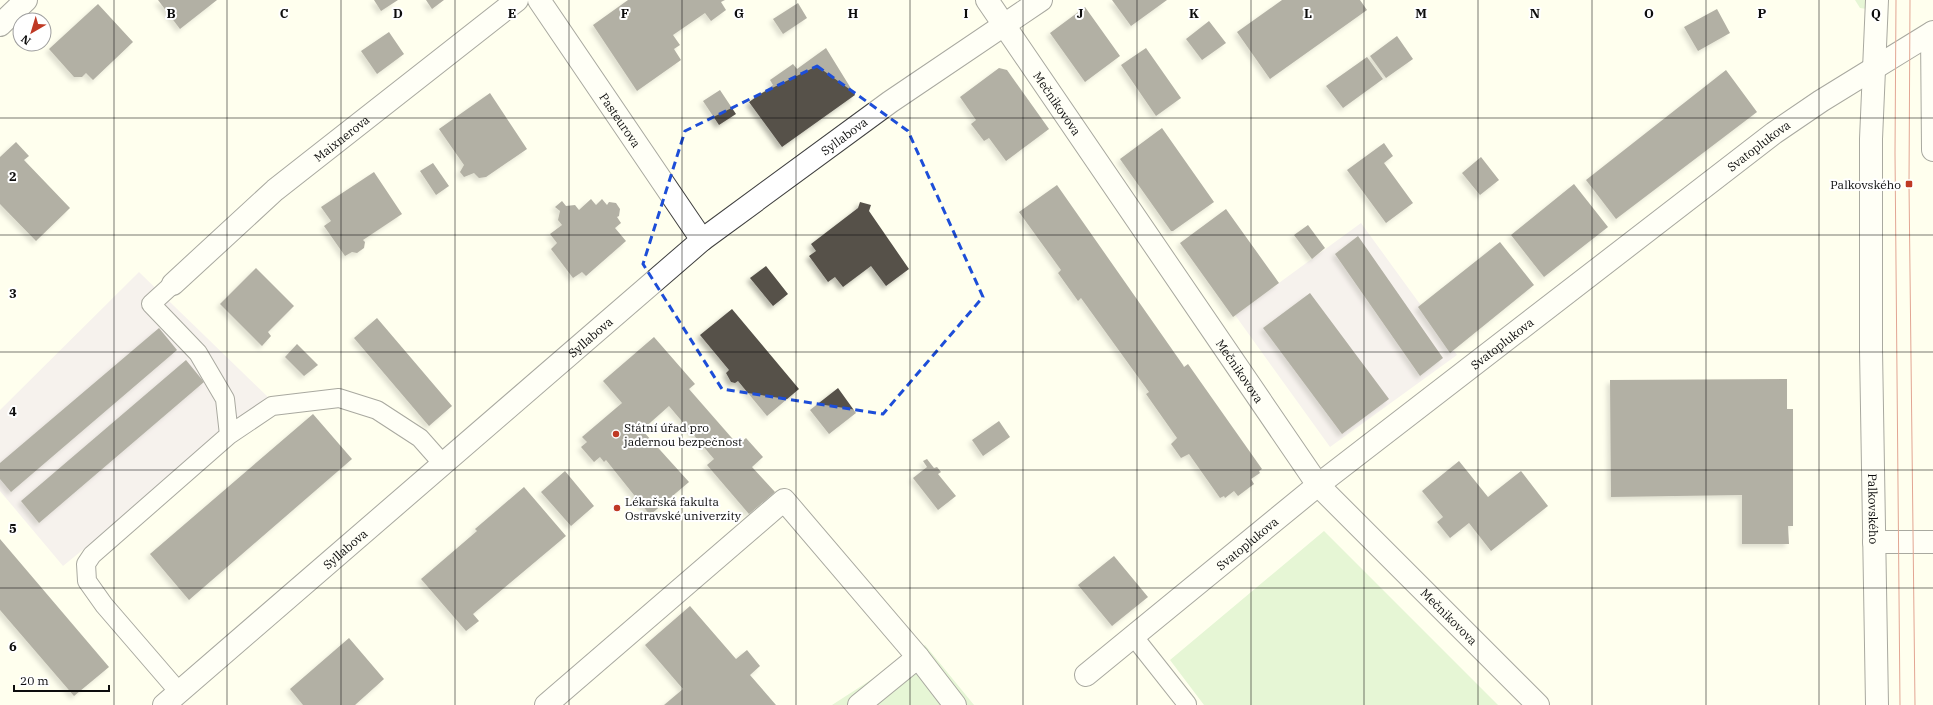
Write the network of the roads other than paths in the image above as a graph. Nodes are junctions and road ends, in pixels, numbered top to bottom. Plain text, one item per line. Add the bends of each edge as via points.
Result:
1 (26, 0) edge
2 (517, 0) edge
3 (539, 0) edge
4 (987, 0) edge
5 (1041, 0) edge
6 (1877, 0) edge
7 (0, 25) edge
8 (1004, 26) junction
9 (1932, 33) edge
10 (1874, 68) junction
11 (1933, 150) edge
12 (702, 240) junction
13 (173, 284) joint
14 (229, 435) junction
15 (442, 464) junction
16 (1318, 485) junction
17 (1874, 542) junction
18 (1933, 542) edge
19 (1134, 637) junction
20 (918, 657) junction
21 (1086, 674) dead end
22 (172, 699) edge
23 (1187, 704) dead end
24 (546, 705) edge
25 (859, 705) edge
26 (955, 705) edge
27 (1538, 705) edge
28 (1877, 705) edge

1 - 7 street
2 - 13 street, Maixnerova via 275,190
3 - 12 street, Pasteurova
4 - 8 street, Mečnikovova
5 - 8 street, Syllabova
6 - 10 street, Palkovského
8 - 12 street, Syllabova via 890,102
8 - 16 street, Mečnikovova
9 - 10 street, Svatoplukova
9 - 11 street
10 - 16 street, Svatoplukova via 1774,133
10 - 17 street, Palkovského via 1871,139
12 - 15 street, Syllabova
13 - 14 lane via 151,304 198,354 224,399
14 - 15 lane via 272,406 339,398 377,410 420,438
14 - 22 lane via 92,555 86,564 87,581
15 - 22 street, Syllabova
16 - 19 street, Svatoplukova
16 - 27 street, Mečnikovova
17 - 18 street
17 - 28 street, Palkovského
19 - 21 street, Svatoplukova
19 - 23 lane
20 - 24 street via 784,500
20 - 25 street
20 - 26 street

